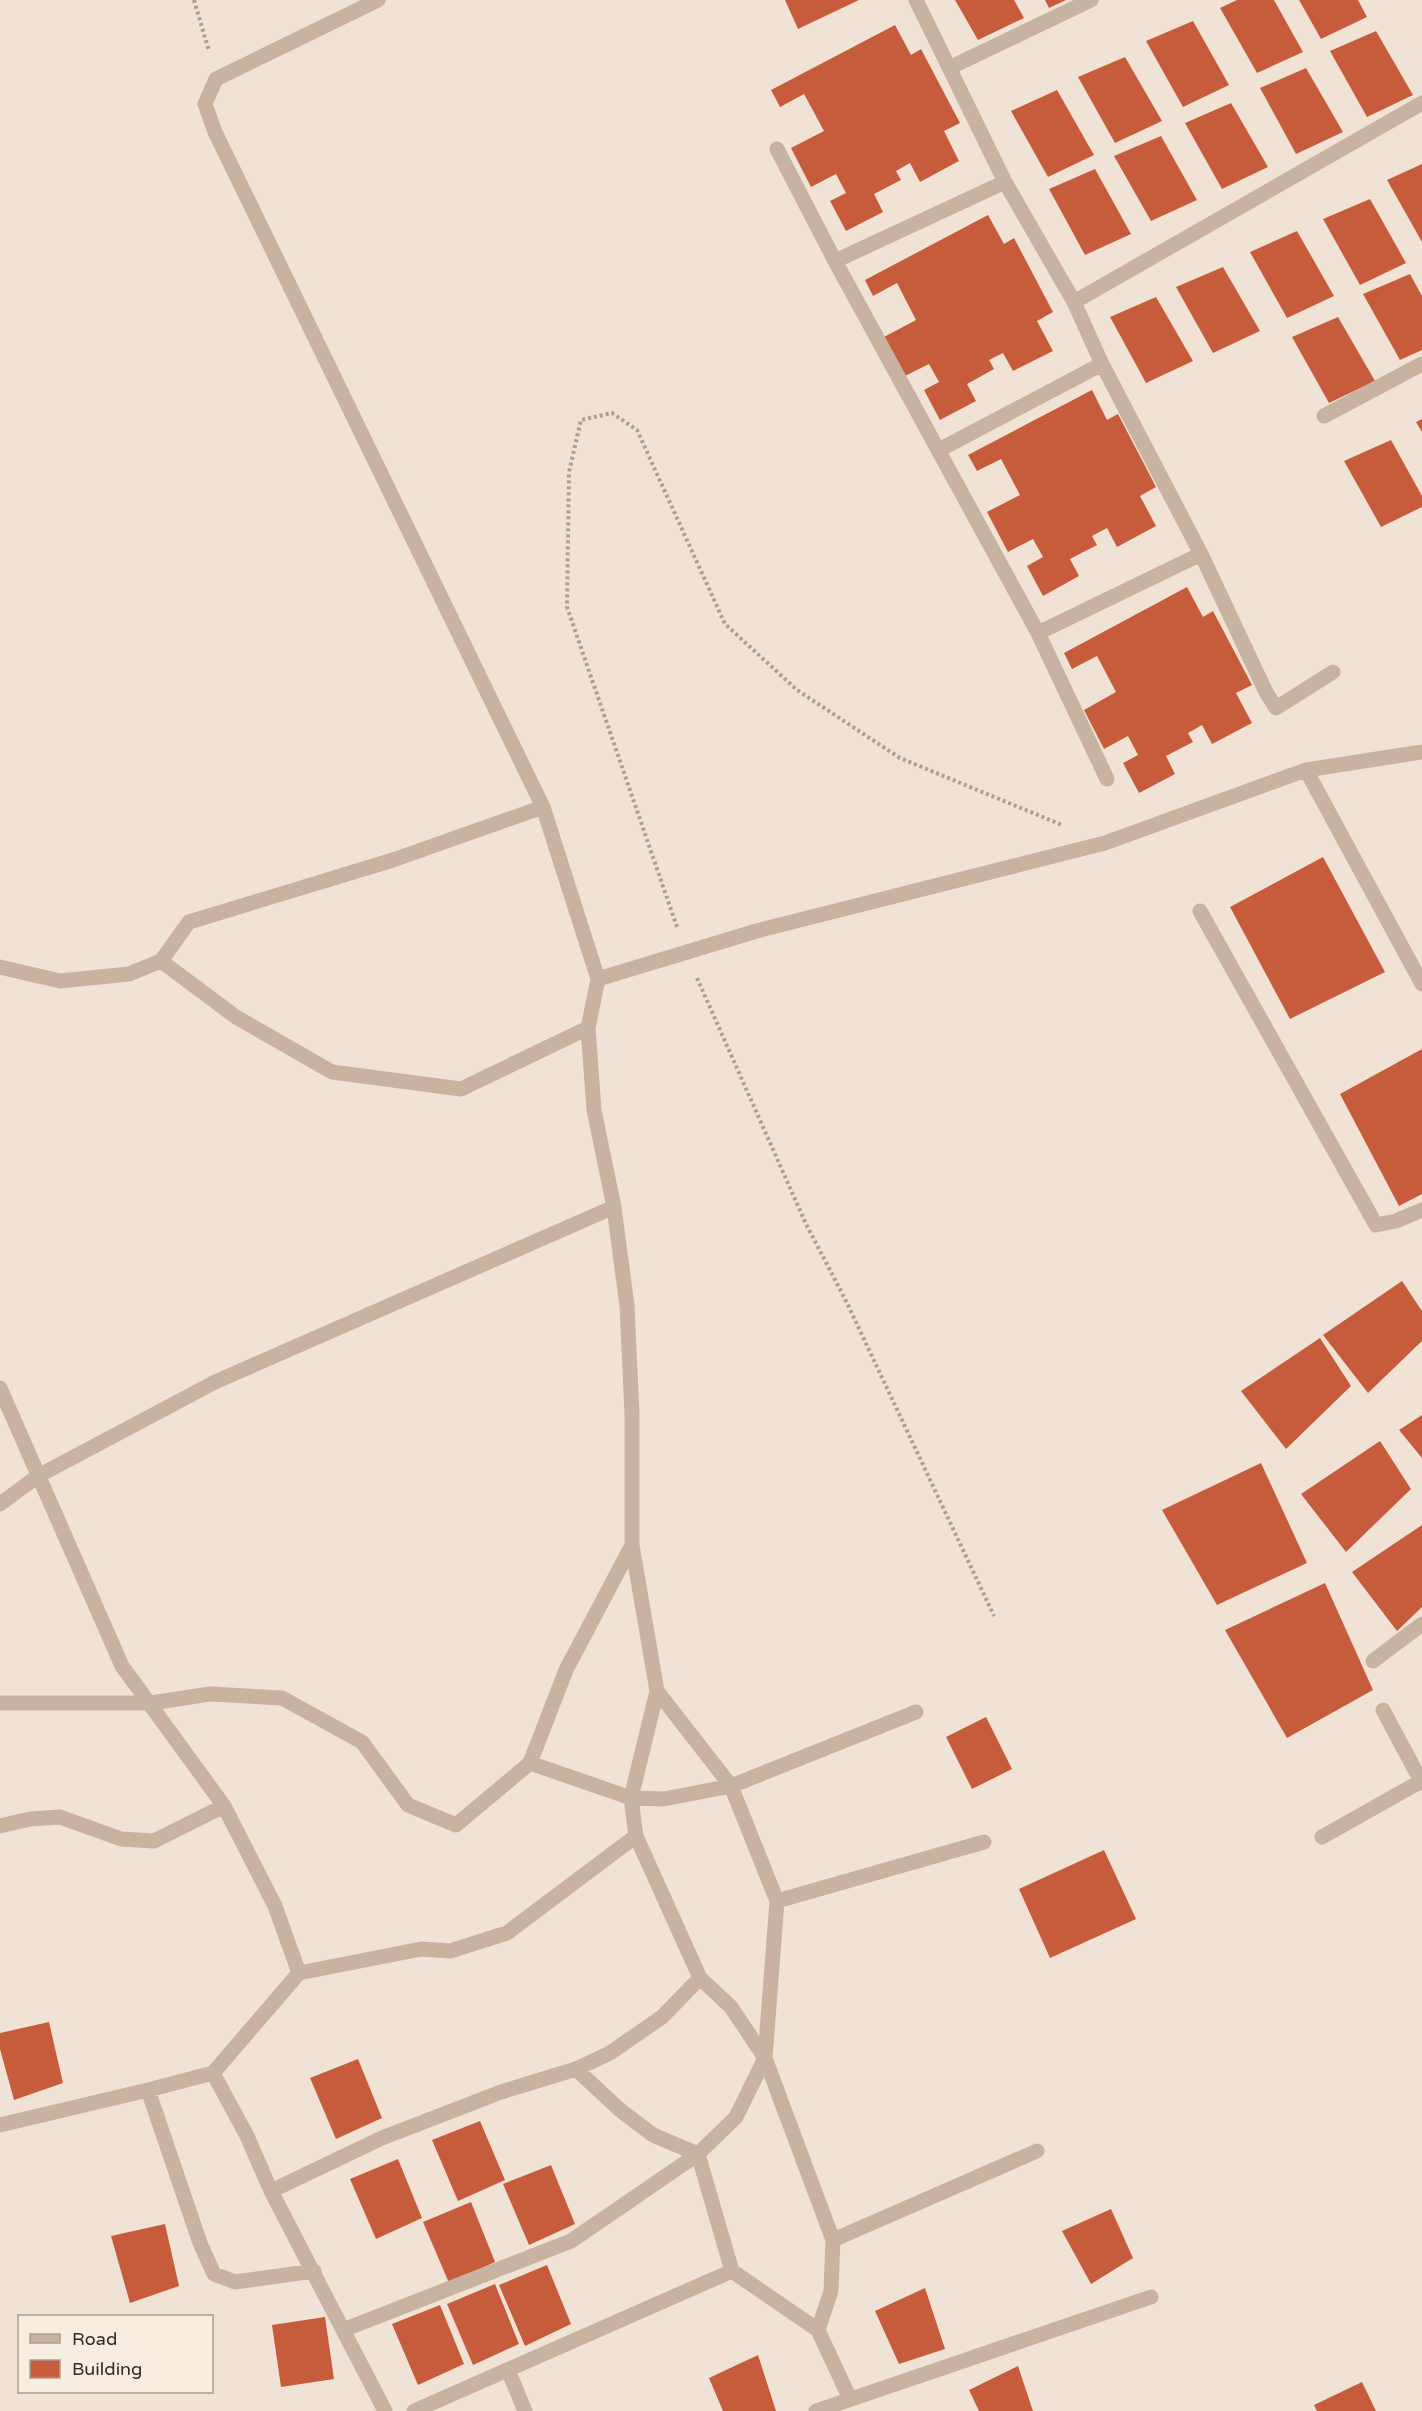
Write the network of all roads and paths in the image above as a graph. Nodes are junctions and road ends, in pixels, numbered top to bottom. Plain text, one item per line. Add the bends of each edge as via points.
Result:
1 (194, 0) edge
2 (378, 0) edge
3 (916, 0) edge
4 (1091, 0) edge
5 (949, 68) junction
6 (216, 79) junction
7 (1422, 103) edge
8 (777, 150) dead end
9 (1005, 182) junction
10 (835, 261) junction
11 (1074, 302) junction
12 (1102, 364) junction
13 (1422, 364) edge
14 (1324, 416) dead end
15 (939, 450) junction
16 (1201, 554) junction
17 (1038, 633) junction
18 (1333, 672) dead end
19 (1422, 752) edge
20 (1306, 771) junction
21 (1107, 779) dead end
22 (543, 807) junction
23 (1105, 843) junction
24 (1200, 911) dead end
25 (686, 952) junction
26 (161, 961) junction
27 (0, 967) edge
28 (598, 979) junction
29 (1422, 984) edge
30 (588, 1028) junction
31 (614, 1206) junction
32 (1422, 1210) edge
33 (0, 1388) edge
34 (38, 1476) junction
35 (0, 1504) edge
36 (632, 1545) junction
37 (994, 1616) dead end
38 (1422, 1624) edge
39 (1373, 1661) dead end
40 (657, 1691) junction
41 (0, 1703) edge
42 (151, 1703) junction
43 (1383, 1710) dead end
44 (916, 1712) dead end
45 (530, 1763) junction
46 (1422, 1783) edge
47 (730, 1786) junction
48 (631, 1798) junction
49 (224, 1806) junction
50 (0, 1826) edge
51 (636, 1836) junction
52 (1322, 1838) dead end
53 (984, 1842) dead end
54 (777, 1901) junction
55 (299, 1973) junction
56 (700, 1978) junction
57 (765, 2058) junction
58 (576, 2069) junction
59 (213, 2073) junction
60 (148, 2090) junction
61 (0, 2125) edge
62 (1037, 2151) dead end
63 (698, 2154) junction
64 (271, 2191) junction
65 (833, 2240) junction
66 (314, 2271) junction
67 (732, 2271) junction
68 (1151, 2296) dead end
69 (343, 2330) junction
70 (818, 2330) junction
71 (508, 2370) junction
72 (850, 2399) junction
73 (386, 2411) edge
74 (414, 2411) edge
75 (525, 2411) edge
76 (816, 2411) edge

1 - 6 path
2 - 6 street
3 - 5 street
4 - 5 street
5 - 9 street
6 - 22 street via 205,104 215,132
7 - 11 street
8 - 10 street
9 - 10 street
9 - 11 street
10 - 15 street
11 - 12 street
12 - 15 street
12 - 16 street
13 - 14 street
15 - 17 street
16 - 17 street
16 - 18 street via 1276,708
17 - 21 street
19 - 20 street
20 - 23 street
20 - 29 street
22 - 26 street via 393,860 189,922
22 - 28 street
23 - 25 street
23 - 25 path via 900,758 797,690 725,624 637,430 612,413 581,420 568,472 567,607
24 - 32 street via 1376,1225
25 - 28 street
25 - 37 path via 806,1224
26 - 27 street via 129,974 60,981
26 - 30 street via 236,1017 332,1072 461,1089
28 - 30 street
30 - 31 street via 594,1110
31 - 34 street via 215,1382
31 - 36 street via 627,1317
33 - 34 street
34 - 35 street
34 - 42 street via 122,1666
36 - 40 street
36 - 45 street via 566,1670
38 - 39 street
40 - 47 street
40 - 48 street
41 - 42 street
42 - 45 street via 210,1694 282,1698 362,1742 408,1805 456,1825
42 - 49 street
43 - 46 street
44 - 47 street
45 - 48 street
46 - 52 street
47 - 48 street via 664,1799
47 - 54 street
48 - 51 street
49 - 50 street via 154,1841 121,1839 60,1817
49 - 55 street via 274,1906
51 - 55 street via 507,1933 450,1951 421,1949
51 - 56 street
53 - 54 street
54 - 57 street
55 - 59 street
56 - 57 street via 732,2007
56 - 58 street via 662,2017 610,2053
57 - 63 street via 736,2117
57 - 65 street
58 - 63 street via 653,2135
58 - 64 street via 501,2092 382,2138
59 - 60 street
59 - 64 street
60 - 61 street
60 - 66 street via 214,2274 235,2282
62 - 65 street
63 - 67 street
63 - 69 street via 571,2241
64 - 66 street
65 - 70 street via 831,2291
66 - 69 street
67 - 70 street
67 - 71 street
68 - 72 street
69 - 73 street
70 - 72 street
71 - 74 street
71 - 75 street
72 - 76 street

